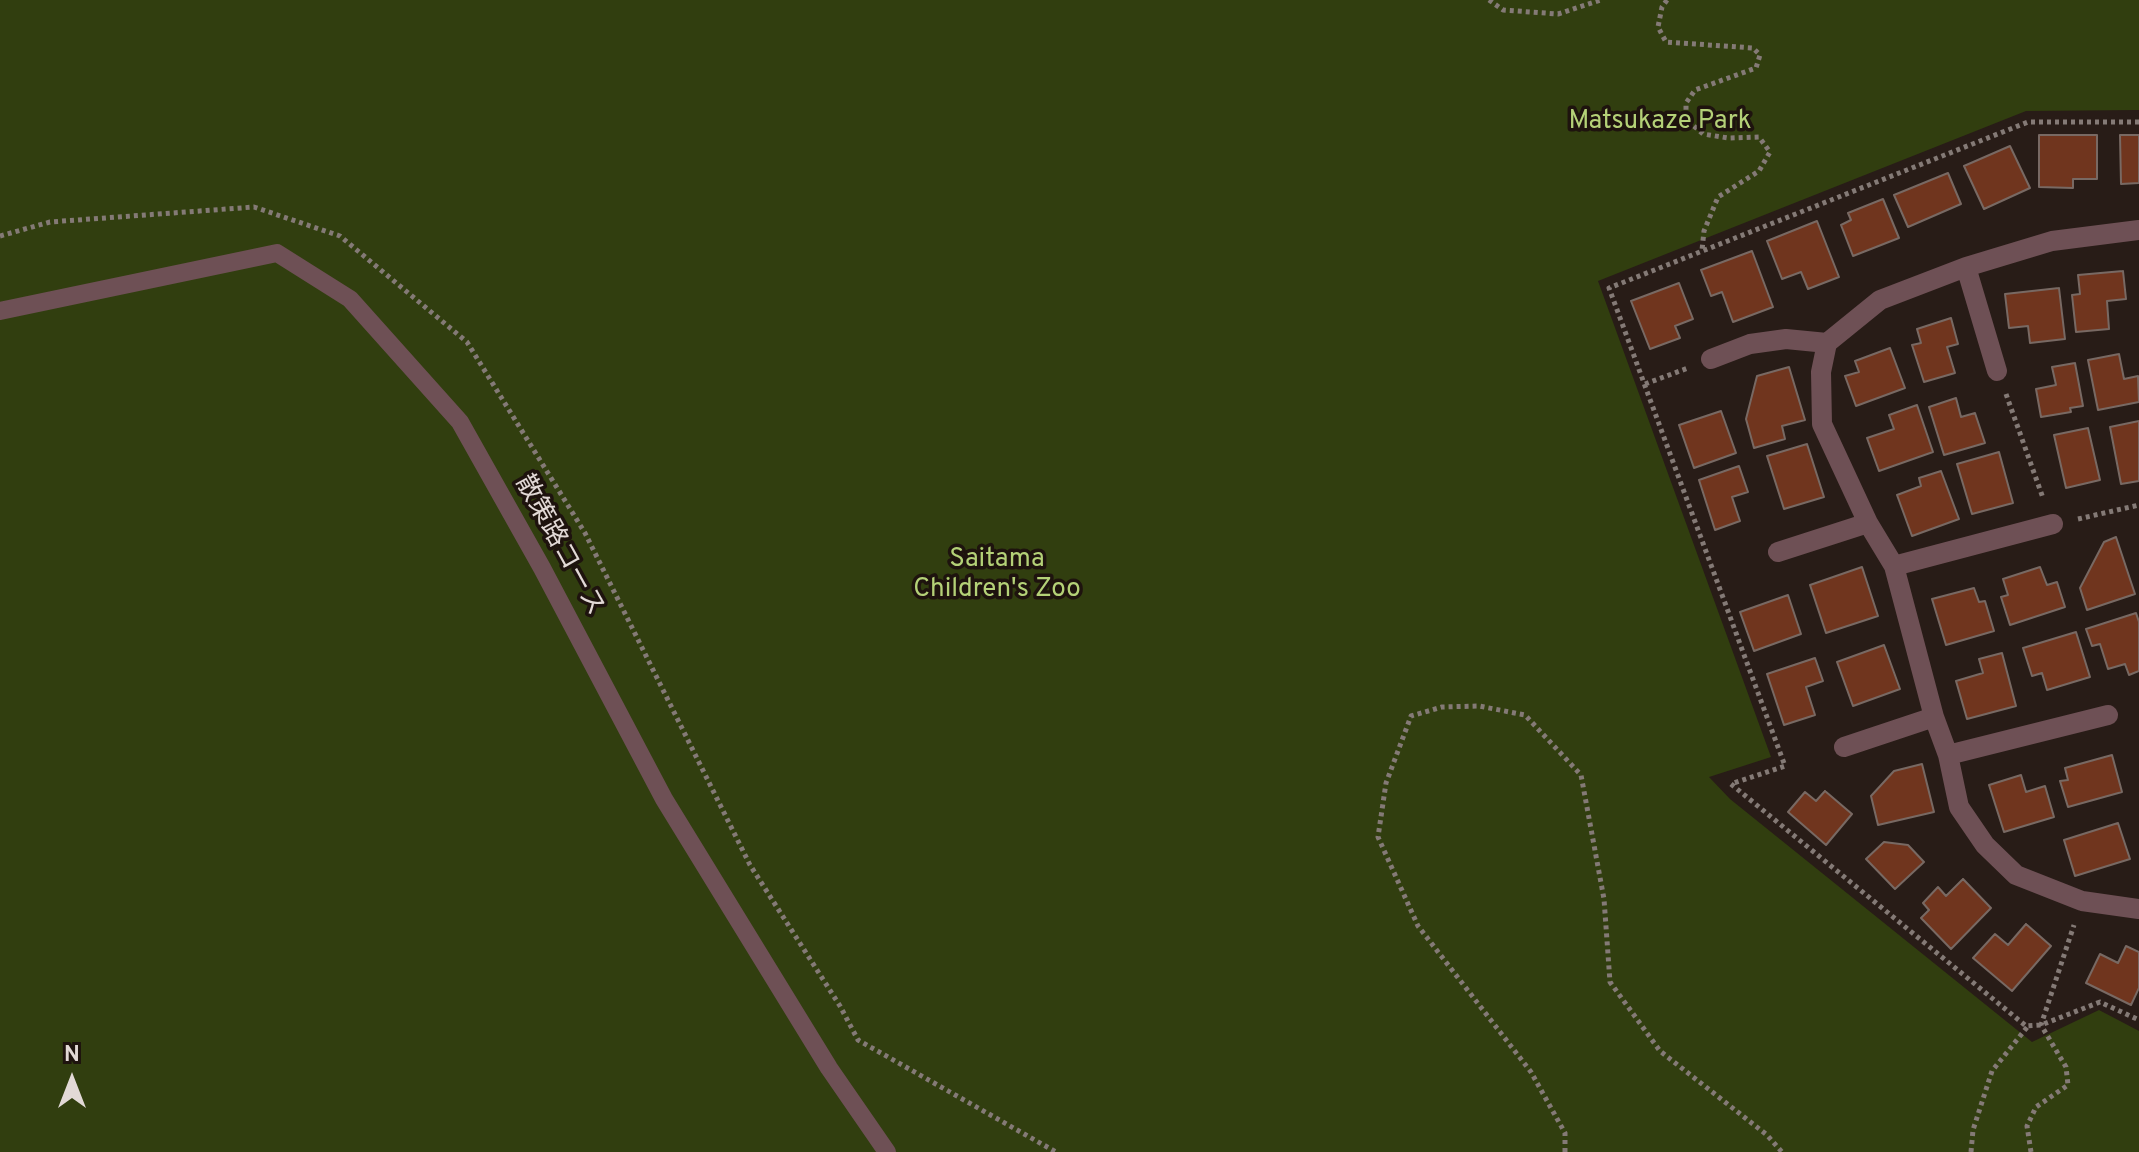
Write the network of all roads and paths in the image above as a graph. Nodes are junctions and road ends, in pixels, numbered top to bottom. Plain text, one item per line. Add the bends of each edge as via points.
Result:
1 (1489, 0) edge
2 (1601, 0) edge
3 (1667, 0) edge
4 (2139, 230) edge
5 (1702, 250) dead end
6 (1966, 267) junction
7 (0, 311) edge
8 (1827, 343) junction
9 (1711, 359) joint
10 (1997, 371) joint
11 (1645, 384) dead end
12 (2139, 505) edge
13 (1868, 523) junction
14 (2053, 524) junction
15 (1778, 552) dead end
16 (1894, 566) junction
17 (2108, 715) dead end
18 (1934, 717) junction
19 (1844, 747) dead end
20 (1948, 755) junction
21 (2082, 901) junction
22 (2139, 909) edge
23 (2139, 1020) edge
24 (2041, 1025) junction
25 (887, 1152) edge
26 (1565, 1152) edge
27 (1782, 1152) edge
28 (1971, 1152) edge
29 (2031, 1152) edge

1 - 2 path via 1503,10 1558,14
3 - 5 path via 1658,27 1666,42 1753,48 1760,55 1756,68 1695,90 1686,103 1686,119 1703,134 1759,137 1770,152 1759,171 1718,197
4 - 6 street via 2052,241
6 - 8 street via 1880,300
6 - 10 street
7 - 25 lane, 散策路コース via 277,253 350,299 460,422 664,799 829,1068
8 - 9 street via 1786,339 1750,344
8 - 13 street via 1821,372 1822,424
9 - 11 path
10 - 14 path
12 - 14 path
13 - 15 street
13 - 16 street
14 - 16 street
16 - 18 street
17 - 20 street
18 - 19 street
18 - 20 street
20 - 21 street via 1959,807 1985,845 2016,875
21 - 22 street
21 - 24 path
23 - 24 path via 2100,1002
24 - 28 path via 2026,1026 1992,1071
24 - 29 path via 2066,1067 2068,1085 2036,1107 2027,1126
26 - 27 path via 1565,1133 1531,1072 1418,926 1378,837 1386,783 1411,716 1442,707 1479,706 1525,715 1581,775 1604,899 1610,982 1660,1051

